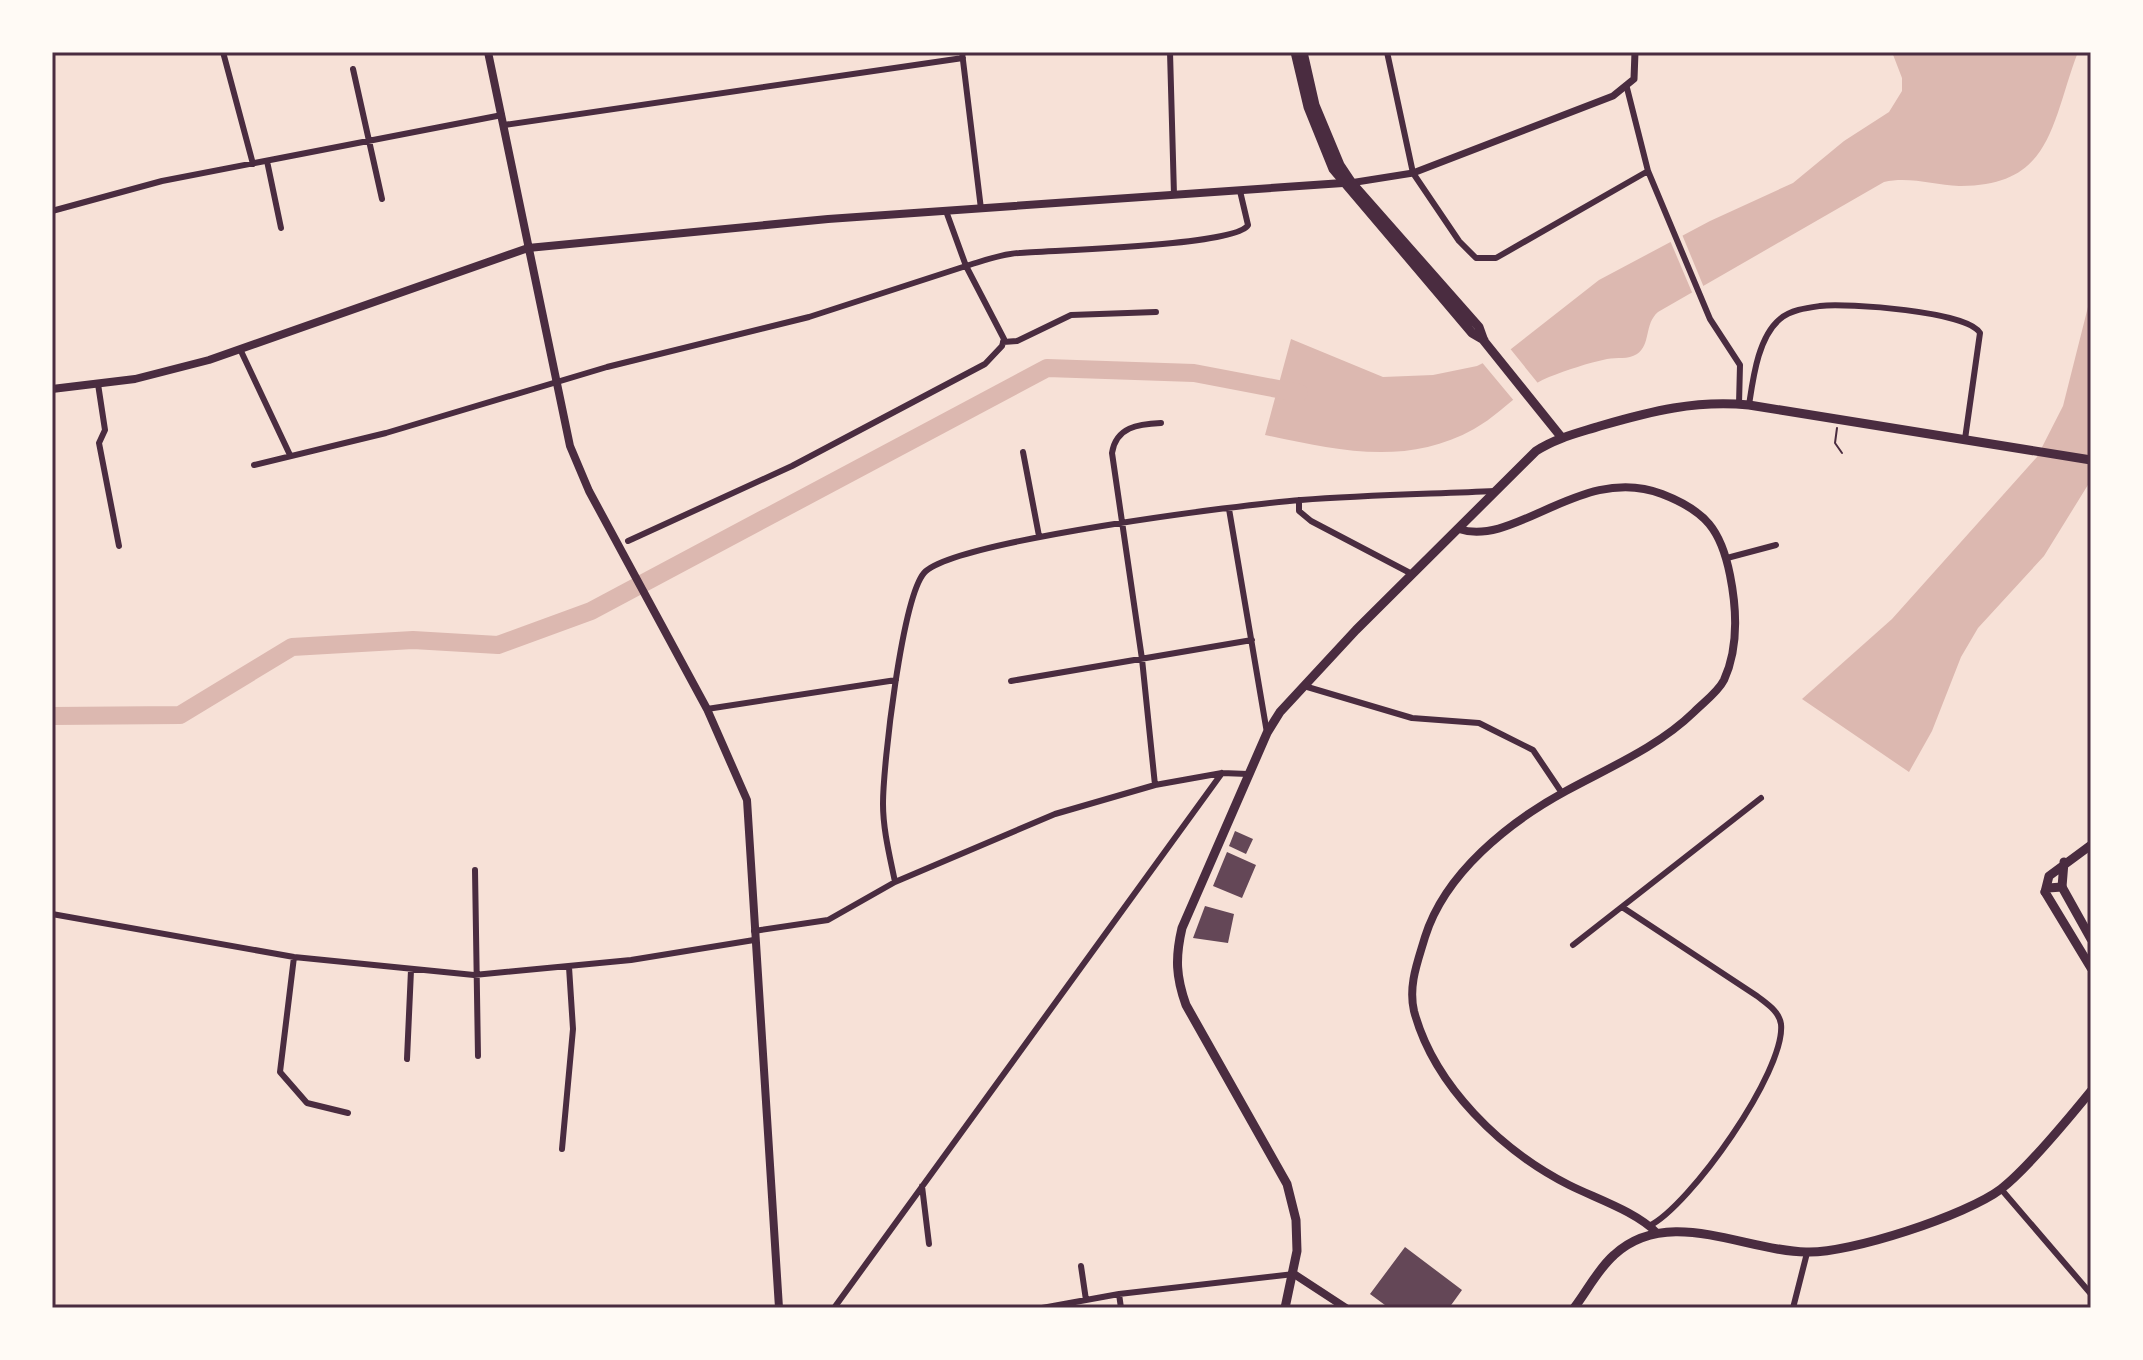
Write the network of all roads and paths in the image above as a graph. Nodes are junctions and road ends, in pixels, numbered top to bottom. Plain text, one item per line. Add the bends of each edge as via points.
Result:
1 (223, 52) edge
2 (488, 52) edge
3 (1170, 52) edge
4 (1295, 52) edge
5 (1303, 52) edge
6 (1387, 52) edge
7 (1635, 52) edge
8 (962, 55) edge
9 (353, 69) dead end
10 (1630, 86) junction
11 (503, 120) junction
12 (367, 140) junction
13 (267, 161) junction
14 (253, 164) junction
15 (1648, 171) junction
16 (1413, 173) junction
17 (1347, 183) junction
18 (1240, 191) junction
19 (1174, 195) junction
20 (382, 199) dead end
21 (981, 209) junction
22 (52, 211) edge
23 (946, 211) junction
24 (281, 228) dead end
25 (528, 248) junction
26 (966, 266) junction
27 (1156, 312) dead end
28 (1003, 342) junction
29 (240, 349) junction
30 (556, 383) junction
31 (98, 384) junction
32 (52, 389) edge
33 (1744, 405) junction
34 (1839, 419) junction
35 (1161, 423) dead end
36 (1562, 438) junction
37 (1965, 439) junction
38 (1023, 452) dead end
39 (1842, 453) dead end
40 (290, 455) junction
41 (2091, 460) edge
42 (254, 465) dead end
43 (1495, 491) junction
44 (1299, 500) junction
45 (1229, 509) junction
46 (1122, 524) junction
47 (1459, 529) junction
48 (1039, 536) junction
49 (1776, 545) dead end
50 (119, 546) dead end
51 (626, 546) junction
52 (1727, 558) junction
53 (1412, 574) junction
54 (1252, 640) junction
55 (1142, 659) junction
56 (896, 680) junction
57 (1011, 681) dead end
58 (1304, 686) junction
59 (707, 709) junction
60 (1267, 733) junction
61 (1222, 773) junction
62 (1248, 774) junction
63 (1155, 785) junction
64 (1562, 793) junction
65 (1761, 798) dead end
66 (2091, 845) edge
67 (2064, 862) junction
68 (475, 870) dead end
69 (895, 882) junction
70 (2062, 887) junction
71 (2045, 892) junction
72 (1622, 907) junction
73 (52, 914) edge
74 (754, 936) junction
75 (2091, 939) edge
76 (1573, 945) dead end
77 (294, 957) junction
78 (569, 967) junction
79 (2091, 968) edge
80 (411, 970) junction
81 (474, 975) junction
82 (478, 1056) dead end
83 (407, 1059) dead end
84 (2091, 1091) edge
85 (348, 1113) dead end
86 (562, 1149) dead end
87 (922, 1186) junction
88 (2001, 1189) junction
89 (1653, 1229) junction
90 (929, 1244) dead end
91 (1807, 1253) junction
92 (1081, 1266) dead end
93 (1294, 1274) junction
94 (1119, 1294) junction
95 (2091, 1294) edge
96 (1086, 1300) junction
97 (779, 1308) edge
98 (834, 1308) edge
99 (1042, 1308) edge
100 (1121, 1308) edge
101 (1285, 1308) edge
102 (1346, 1308) edge
103 (1574, 1308) edge
104 (1793, 1308) edge

1 - 14 street
2 - 11 main road
3 - 19 street
4 - 17 main road via 1319,141
5 - 17 main road via 1326,137
6 - 16 street
7 - 10 street via 1636,73
8 - 11 street
8 - 21 street
9 - 12 street
10 - 15 street
10 - 16 street
11 - 12 street
11 - 25 main road
12 - 13 street
12 - 20 street
13 - 14 street
13 - 24 street
14 - 22 street via 149,184
15 - 16 street via 1485,261 1468,253
15 - 33 street via 1710,319 1740,365
16 - 17 street
17 - 18 main road
17 - 36 main road
18 - 19 main road
18 - 26 street via 1248,225 1240,233 1199,241 1017,253
19 - 21 main road
21 - 23 main road
23 - 25 main road
23 - 26 street
25 - 29 main road
25 - 30 main road
26 - 28 street
26 - 30 street via 809,317
27 - 28 street via 1071,315 1017,341
28 - 51 street via 985,364 934,394
29 - 31 main road via 172,370
29 - 40 street
30 - 40 street
30 - 51 main road via 578,467
31 - 32 main road
31 - 50 street via 105,430 99,443
33 - 34 main road
33 - 36 main road via 1676,405
33 - 37 street via 1770,331 1793,311 1850,307 1962,320 1980,333
34 - 37 main road
34 - 39 path via 1835,443
35 - 46 street via 1126,429 1114,442
36 - 43 main road via 1536,451
37 - 41 main road
38 - 48 street
40 - 42 street
43 - 44 street
43 - 47 main road
44 - 45 street
44 - 53 street via 1299,511 1311,521
45 - 46 street
45 - 54 street
46 - 48 street
46 - 55 street
47 - 52 main road via 1483,534 1605,488 1636,486 1695,511 1720,536
47 - 53 main road
48 - 56 street via 972,552 923,574
49 - 52 street
51 - 59 main road
52 - 64 main road via 1736,635 1722,683 1663,737
53 - 58 main road
54 - 55 street
54 - 60 street
55 - 57 street
55 - 63 street
56 - 59 street
56 - 69 street via 883,806
58 - 60 main road
58 - 64 street via 1412,718 1479,723 1533,750
59 - 74 main road via 747,800
60 - 62 main road
61 - 62 street
61 - 63 street
61 - 87 street
62 - 93 main road via 1182,928 1176,976 1186,1005 1287,1184 1296,1220
63 - 69 street via 1055,814
64 - 89 main road via 1507,831 1460,873 1429,924 1413,976 1414,1009 1447,1079 1491,1130 1544,1173
65 - 72 street
66 - 67 main road
67 - 70 main road
67 - 71 main road via 2045,881
68 - 81 street
69 - 74 street via 828,920
70 - 71 main road via 2053,885
70 - 75 main road
71 - 79 main road
72 - 76 street
72 - 89 street via 1757,996 1775,1011 1781,1025 1771,1071 1753,1106
73 - 77 street
74 - 78 street
74 - 97 main road
77 - 80 street
77 - 85 street via 280,1072 307,1103
78 - 81 street
78 - 86 street via 573,1029
80 - 81 street
80 - 83 street
81 - 82 street
84 - 88 main road
87 - 90 street
87 - 98 street
88 - 91 main road via 1956,1213 1865,1242
88 - 95 street
89 - 91 main road
89 - 103 main road via 1611,1257
91 - 104 street
92 - 96 street
93 - 94 street
93 - 101 main road
93 - 102 main road
94 - 96 street
94 - 100 street
96 - 99 street

